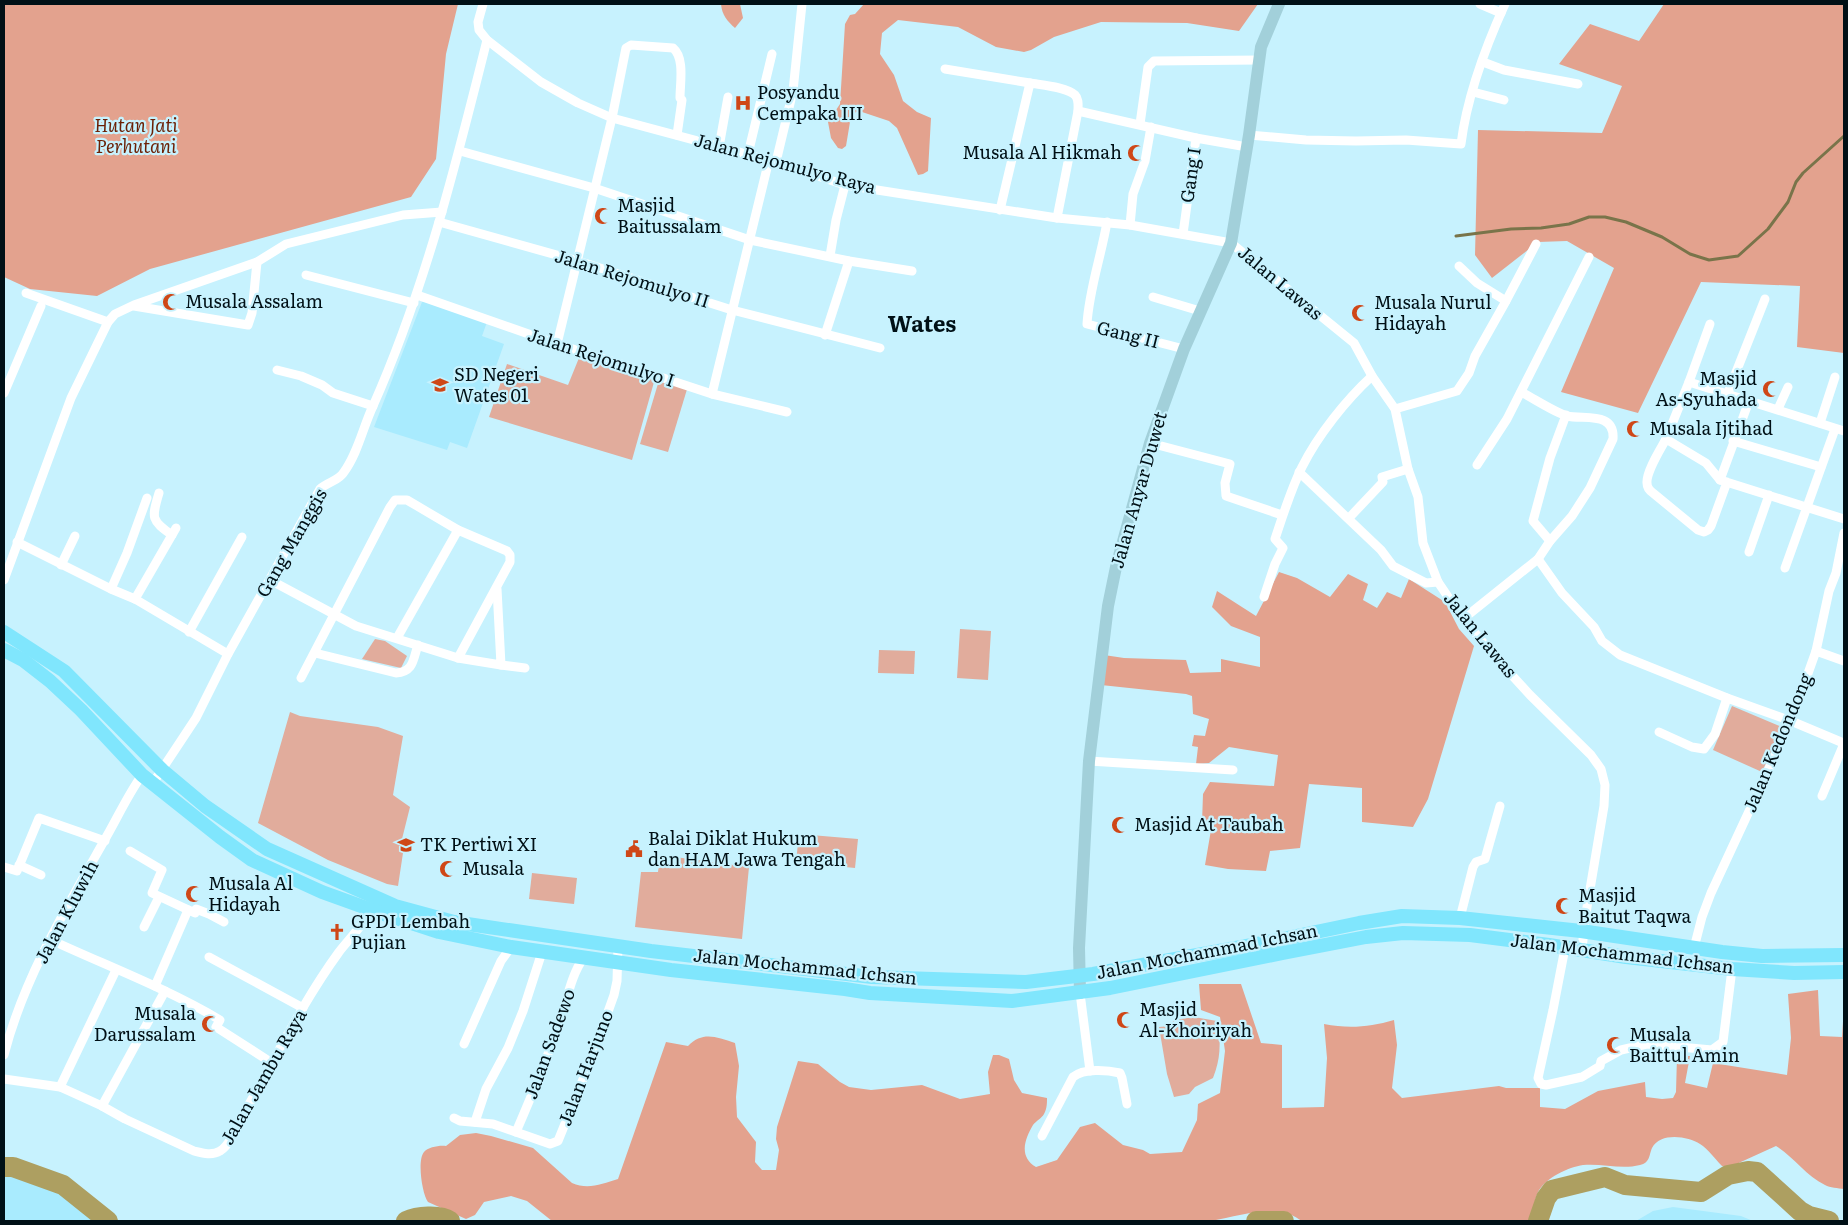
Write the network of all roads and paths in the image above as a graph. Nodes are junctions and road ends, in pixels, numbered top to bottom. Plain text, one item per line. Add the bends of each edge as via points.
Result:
1 (802, 4) edge
2 (1279, 4) edge
3 (1480, 4) edge
4 (1505, 4) edge
5 (482, 5) edge
6 (1501, 13) junction
7 (487, 40) junction
8 (772, 54) dead end
9 (1259, 60) junction
10 (1483, 62) junction
11 (945, 69) dead end
12 (1030, 83) junction
13 (1578, 84) dead end
14 (1473, 92) junction
15 (728, 97) dead end
16 (1504, 100) dead end
17 (1078, 111) junction
18 (612, 118) junction
19 (1140, 124) junction
20 (1151, 127) junction
21 (677, 135) junction
22 (1196, 138) junction
23 (1248, 141) junction
24 (719, 147) junction
25 (460, 151) junction
26 (748, 154) junction
27 (773, 161) junction
28 (845, 184) junction
29 (594, 188) junction
30 (1000, 210) junction
31 (442, 212) junction
32 (1057, 218) junction
33 (439, 222) junction
34 (1107, 222) junction
35 (1130, 225) junction
36 (1183, 234) junction
37 (750, 240) junction
38 (1230, 243) junction
39 (1536, 244) dead end
40 (830, 256) junction
41 (1589, 257) dead end
42 (578, 261) junction
43 (849, 261) junction
44 (258, 262) junction
45 (1459, 266) dead end
46 (912, 271) dead end
47 (306, 275) dead end
48 (26, 293) dead end
49 (1153, 297) dead end
50 (415, 299) junction
51 (1765, 299) dead end
52 (1506, 301) junction
53 (134, 305) junction
54 (42, 306) dead end
55 (732, 310) junction
56 (1200, 311) junction
57 (108, 322) junction
58 (1710, 324) dead end
59 (825, 334) junction
60 (557, 344) junction
61 (880, 348) dead end
62 (1184, 349) junction
63 (276, 370) dead end
64 (1372, 376) junction
65 (1835, 377) dead end
66 (1689, 382) junction
67 (1788, 387) dead end
68 (1521, 392) junction
69 (4, 393) edge
70 (712, 394) junction
71 (1727, 394) junction
72 (1748, 401) junction
73 (373, 406) junction
74 (1395, 409) junction
75 (1778, 409) junction
76 (787, 412) dead end
77 (1566, 416) junction
78 (1820, 423) junction
79 (1840, 430) edge
80 (1666, 439) junction
81 (1733, 441) junction
82 (1150, 443) junction
83 (1477, 466) dead end
84 (1821, 467) junction
85 (1408, 469) junction
86 (1299, 472) junction
87 (1724, 481) junction
88 (159, 493) dead end
89 (1769, 495) junction
90 (148, 498) dead end
91 (1808, 507) junction
92 (1282, 515) junction
93 (1349, 518) junction
94 (1844, 519) edge
95 (458, 530) junction
96 (1844, 533) edge
97 (75, 536) dead end
98 (242, 536) dead end
99 (1550, 541) junction
100 (17, 542) junction
101 (1749, 552) dead end
102 (1538, 559) junction
103 (61, 565) junction
104 (1785, 568) dead end
105 (1840, 575) edge
106 (4, 580) edge
107 (270, 580) junction
108 (1438, 582) junction
109 (496, 588) junction
110 (111, 589) junction
111 (1264, 597) dead end
112 (135, 599) junction
113 (334, 616) junction
114 (1463, 618) junction
115 (4, 632) edge
116 (189, 632) junction
117 (398, 638) junction
118 (418, 645) junction
119 (4, 650) edge
120 (1816, 651) junction
121 (315, 653) junction
122 (228, 654) junction
123 (458, 658) junction
124 (1844, 661) edge
125 (501, 665) junction
126 (525, 668) dead end
127 (301, 678) dead end
128 (1726, 698) junction
129 (1791, 721) junction
130 (1659, 732) dead end
131 (1089, 761) junction
132 (158, 766) junction
133 (1233, 770) dead end
134 (148, 779) junction
135 (1822, 796) dead end
136 (1500, 806) dead end
137 (105, 840) junction
138 (130, 851) dead end
139 (19, 864) junction
140 (4, 867) edge
141 (41, 875) dead end
142 (328, 877) junction
143 (322, 892) junction
144 (159, 897) junction
145 (188, 910) junction
146 (372, 910) junction
147 (1460, 918) junction
148 (224, 922) dead end
149 (144, 926) dead end
150 (1584, 932) junction
151 (51, 940) junction
152 (618, 946) junction
153 (511, 947) junction
154 (1565, 948) junction
155 (1694, 948) junction
156 (1582, 950) junction
157 (542, 952) junction
158 (1844, 955) edge
159 (210, 957) dead end
160 (584, 957) junction
161 (618, 962) junction
162 (1732, 969) junction
163 (116, 970) junction
164 (1844, 972) edge
165 (1080, 975) junction
166 (155, 986) junction
167 (165, 991) junction
168 (1080, 993) junction
169 (303, 1008) junction
170 (464, 1044) dead end
171 (4, 1055) edge
172 (272, 1063) junction
173 (1090, 1071) junction
174 (4, 1079) edge
175 (60, 1088) junction
176 (1127, 1104) dead end
177 (102, 1106) junction
178 (454, 1118) dead end
179 (475, 1122) junction
180 (516, 1132) junction
181 (1042, 1136) dead end

1 - 27 street via 793,91
2 - 9 street, Jalan Anyar Duwet
3 - 6 street
4 - 6 street
5 - 7 street via 478,30
6 - 10 street
7 - 18 street, Jalan Rejomulyo Raya via 541,82
7 - 25 street, Gang Manggis
8 - 26 street
9 - 19 street via 1154,62 1148,67
9 - 23 street, Jalan Anyar Duwet
10 - 13 street via 1504,70
10 - 14 street
11 - 12 street
12 - 17 street via 1074,94 1078,100
12 - 30 street
14 - 16 street
14 - 23 street, Gang I via 1464,117 1461,144 1406,140
15 - 24 street
17 - 19 street
17 - 32 street
18 - 21 street, Jalan Rejomulyo Raya
18 - 21 street via 626,48 631,45 673,48 680,59 682,100
18 - 29 street
19 - 20 street
20 - 22 street
20 - 35 street via 1145,161 1133,194
21 - 24 street, Jalan Rejomulyo Raya
22 - 23 street, Gang I
22 - 36 street, Gang I
23 - 38 street, Jalan Anyar Duwet
24 - 26 street, Jalan Rejomulyo Raya
25 - 29 street
25 - 31 street, Gang Manggis
26 - 27 street, Jalan Rejomulyo Raya
27 - 28 street, Jalan Rejomulyo Raya
27 - 37 street
28 - 30 street, Jalan Rejomulyo Raya
28 - 40 street
29 - 37 street
29 - 42 street
30 - 32 street, Jalan Rejomulyo Raya
31 - 33 street, Gang Manggis
31 - 44 street via 403,215 286,244
32 - 34 street, Jalan Rejomulyo Raya
33 - 42 street, Jalan Rejomulyo II
33 - 50 street, Gang Manggis
34 - 35 street, Jalan Rejomulyo Raya
34 - 62 street, Gang II via 1087,324
35 - 36 street, Jalan Rejomulyo Raya
36 - 38 street, Jalan Rejomulyo Raya
37 - 40 street
37 - 55 street
38 - 56 street, Jalan Anyar Duwet
38 - 64 street, Jalan Lawas via 1354,343
39 - 52 street
40 - 43 street
41 - 68 street
42 - 55 street, Jalan Rejomulyo II
42 - 60 street
43 - 46 street
43 - 59 street
44 - 53 street
44 - 53 street via 248,325
45 - 52 street via 1477,283
47 - 50 street, Jalan Rejomulyo I
48 - 57 street
49 - 56 street
50 - 60 street, Jalan Rejomulyo I
50 - 73 street, Gang Manggis
51 - 71 street
52 - 74 street via 1457,391
53 - 57 street via 115,314
54 - 69 street
55 - 59 street, Jalan Rejomulyo II
55 - 70 street
56 - 62 street, Jalan Anyar Duwet
57 - 100 street via 71,398
58 - 66 street
59 - 61 street, Jalan Rejomulyo II
60 - 70 street, Jalan Rejomulyo I
62 - 82 street, Jalan Anyar Duwet
63 - 73 street via 302,376 333,393
64 - 74 street, Jalan Lawas
64 - 86 street via 1351,395
65 - 78 street
66 - 71 street
66 - 80 street
67 - 75 street
68 - 77 street
68 - 83 street
70 - 76 street, Jalan Rejomulyo I
71 - 72 street
72 - 75 street
72 - 81 street
73 - 107 street, Gang Manggis via 345,472 320,489
74 - 85 street, Jalan Lawas
75 - 78 street
77 - 99 street via 1550,458 1533,521
77 - 99 street via 1598,418 1612,427 1613,439 1590,488
78 - 79 street
79 - 84 street
80 - 87 street via 1706,463
80 - 87 street via 1650,470 1646,483 1648,489 1698,530 1708,530
81 - 84 street
81 - 87 street
82 - 92 street via 1230,464 1226,496
82 - 131 street, Jalan Anyar Duwet via 1108,606
84 - 91 street
85 - 93 street via 1382,477 1383,482
85 - 108 street, Jalan Lawas via 1418,497 1423,543
86 - 92 street
86 - 93 street
87 - 89 street
88 - 112 street via 154,520 159,526 174,531
89 - 91 street
89 - 101 street
90 - 110 street
91 - 94 street
91 - 104 street
92 - 111 street via 1274,540 1282,548
93 - 108 street via 1394,566 1426,583
95 - 109 street via 510,555 510,562
95 - 113 street via 407,500 395,500
95 - 117 street
96 - 105 street, Jalan Kedondong
97 - 103 street
98 - 116 street
99 - 102 street
100 - 103 street
100 - 106 street
102 - 114 street
102 - 128 street via 1562,593 1609,647 1620,655
103 - 110 street
105 - 120 street, Jalan Kedondong via 1829,591
107 - 113 street
107 - 122 street, Gang Manggis
108 - 114 street, Jalan Lawas
109 - 123 street
109 - 125 street
110 - 112 street
112 - 116 street
113 - 117 street
113 - 121 street
114 - 150 street, Jalan Lawas via 1530,695 1591,755 1600,769 1604,806
115 - 132 main road, Jalan Mochammad Ichsan via 64,670
116 - 122 street
117 - 118 street
118 - 121 street via 410,669 396,673
118 - 123 street
119 - 134 main road, Jalan Mochammad Ichsan via 50,681
120 - 124 street
120 - 129 street, Jalan Kedondong
121 - 127 street
122 - 132 street, Gang Manggis via 196,718
123 - 125 street
125 - 126 street
128 - 129 street
128 - 130 street via 1715,734 1704,749
129 - 135 street via 1842,744
129 - 155 street, Jalan Kedondong via 1711,893
131 - 133 street
131 - 165 street, Jalan Anyar Duwet
132 - 134 main road
132 - 142 main road, Jalan Mochammad Ichsan via 204,806 267,849
134 - 137 street, Jalan Kluwih via 128,797
134 - 143 main road, Jalan Mochammad Ichsan via 252,860
136 - 147 street via 1485,859 1476,862 1474,867
137 - 139 street via 39,818
137 - 151 street, Jalan Kluwih
138 - 144 street via 162,870 152,892
139 - 140 street via 16,871
139 - 141 street
142 - 143 main road
142 - 152 main road, Jalan Mochammad Ichsan via 395,906 454,922
143 - 146 main road, Jalan Mochammad Ichsan
144 - 145 street
144 - 149 street
145 - 148 street via 194,913 196,910
145 - 166 street
146 - 153 main road, Jalan Mochammad Ichsan via 439,932
146 - 169 street, Jalan Jambu Raya via 339,952
147 - 150 main road, Jalan Mochammad Ichsan
147 - 165 main road, Jalan Mochammad Ichsan via 1402,916
150 - 155 main road, Jalan Mochammad Ichsan
150 - 156 street, Jalan Lawas
151 - 163 street
151 - 171 street, Jalan Kluwih via 17,1011
152 - 161 street, Jalan Harjuno
152 - 165 main road, Jalan Mochammad Ichsan via 872,977 1026,982
153 - 157 main road, Jalan Mochammad Ichsan
153 - 170 street
154 - 156 main road, Jalan Mochammad Ichsan
154 - 162 street via 1538,1078 1541,1084 1546,1085 1582,1077 1621,1050 1647,1044 1712,1050 1723,1042
154 - 168 main road, Jalan Mochammad Ichsan via 1442,934 1381,935
155 - 158 main road, Jalan Mochammad Ichsan via 1762,956
156 - 162 main road, Jalan Mochammad Ichsan
157 - 160 main road, Jalan Mochammad Ichsan
157 - 179 street via 523,1011 486,1089
159 - 169 street
160 - 161 main road, Jalan Mochammad Ichsan
160 - 180 street, Jalan Sadewo via 576,968 550,1047
161 - 168 main road, Jalan Mochammad Ichsan via 870,993 1012,1001
161 - 180 street, Jalan Harjuno via 614,995 558,1141 550,1144
162 - 164 main road, Jalan Mochammad Ichsan
163 - 166 street
163 - 175 street
165 - 168 street, Jalan Anyar Duwet
166 - 167 street
167 - 172 street via 220,1020 216,1027
167 - 177 street
168 - 173 street
169 - 172 street, Jalan Jambu Raya
172 - 177 street, Jalan Jambu Raya via 226,1145 214,1154 194,1151
173 - 176 street via 1120,1073
173 - 181 street via 1082,1071 1073,1077
174 - 175 street, Jalan Jambu Raya
175 - 177 street, Jalan Jambu Raya
178 - 179 street, Jalan Harjuno
179 - 180 street, Jalan Harjuno via 494,1124

